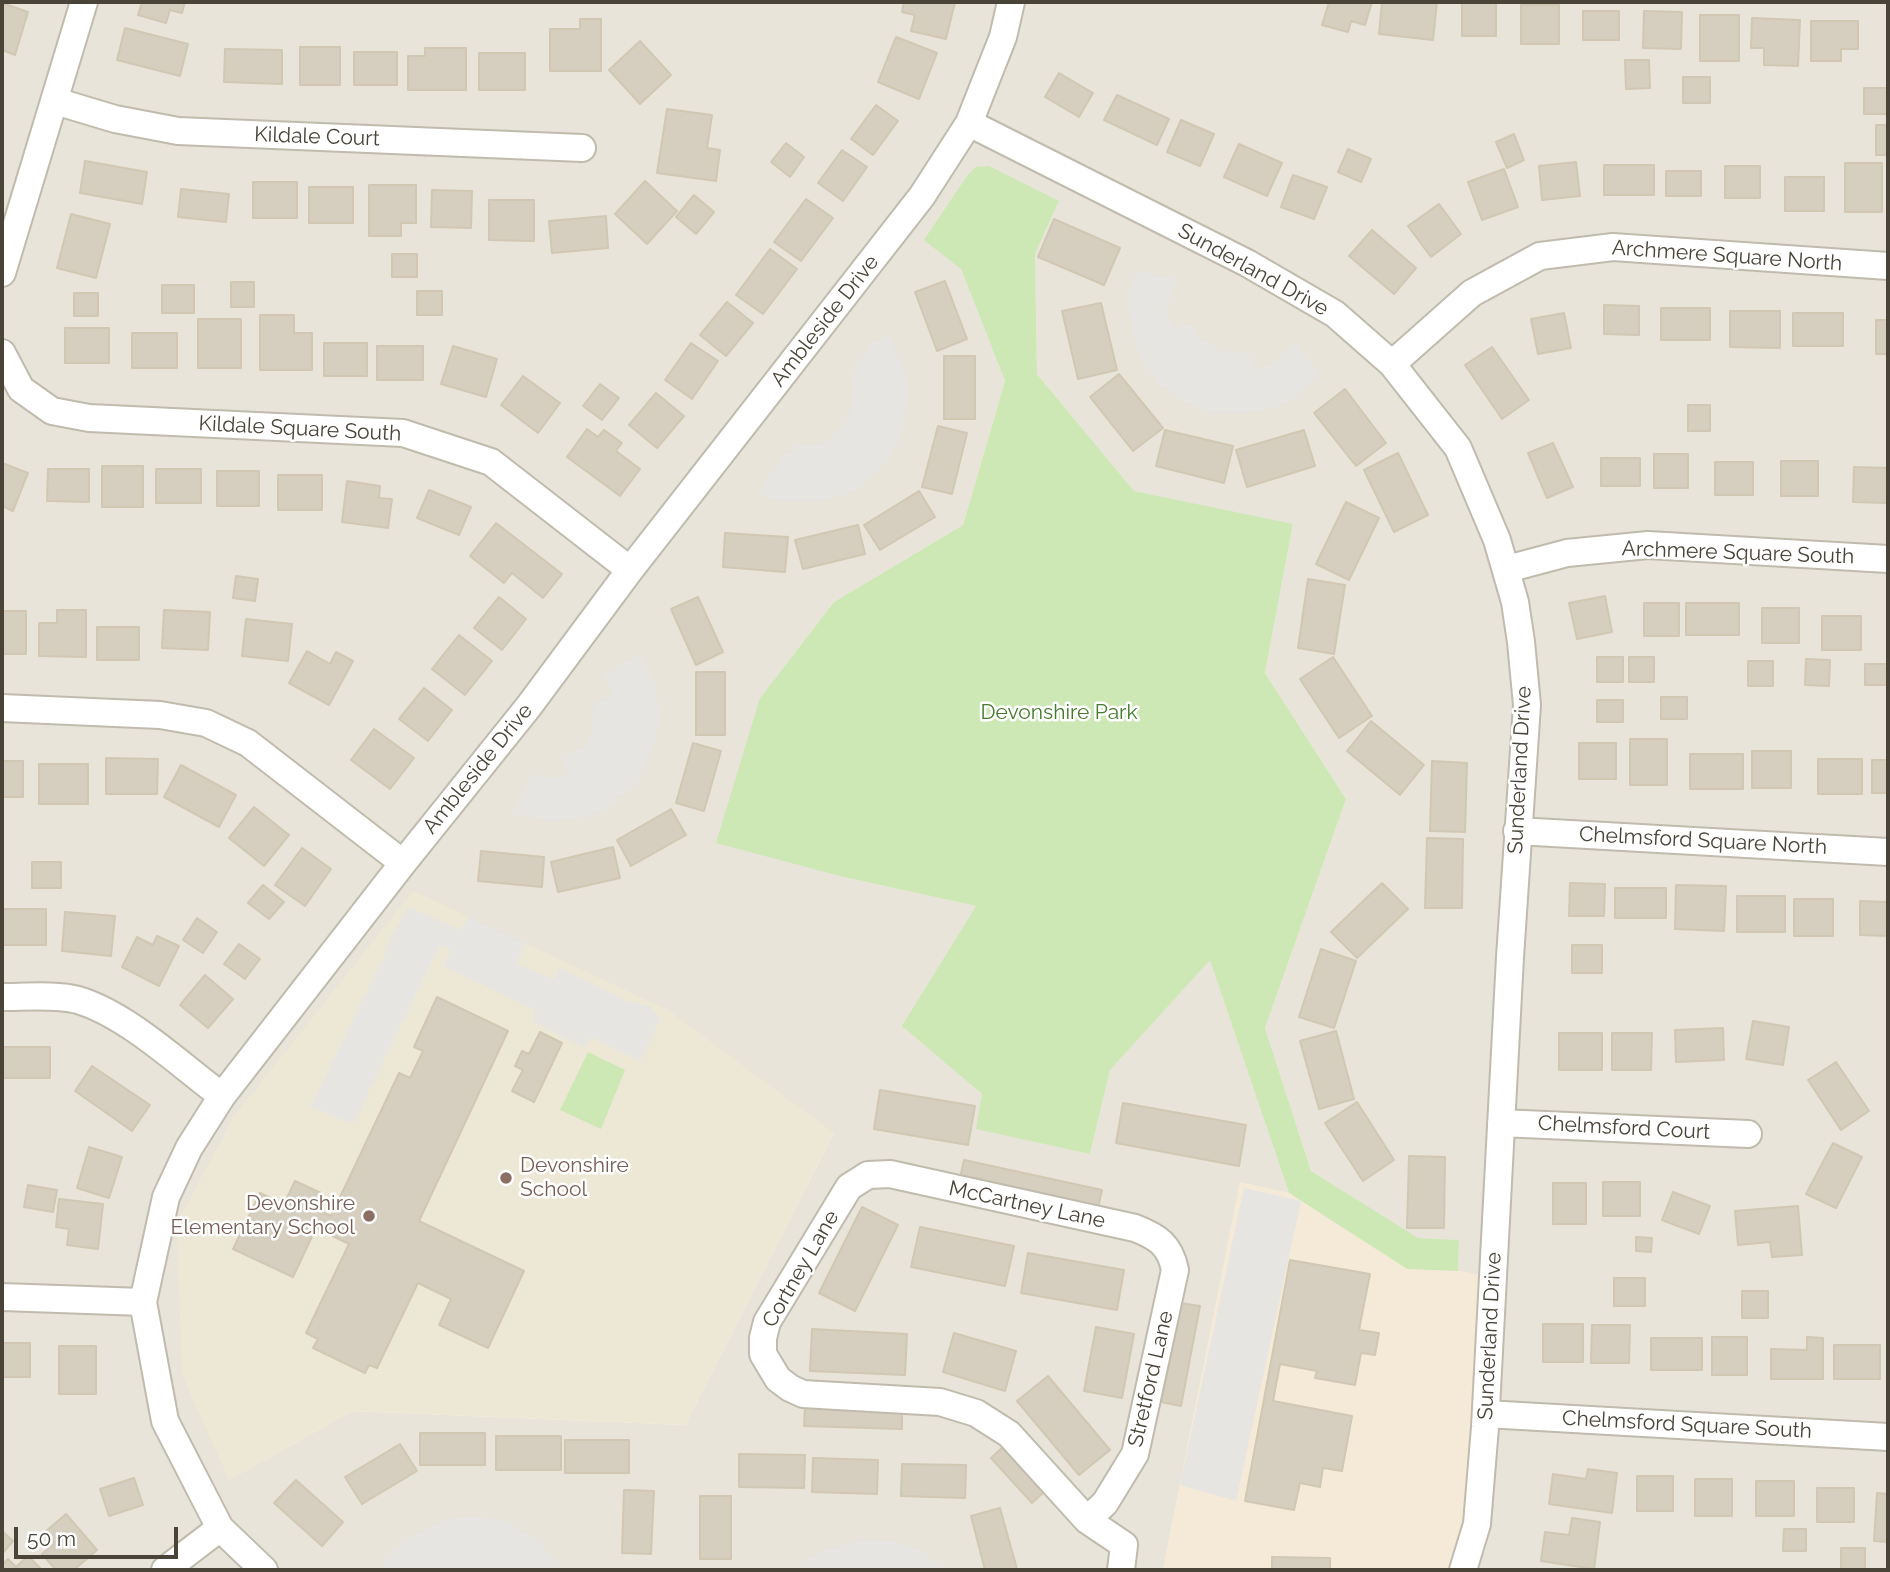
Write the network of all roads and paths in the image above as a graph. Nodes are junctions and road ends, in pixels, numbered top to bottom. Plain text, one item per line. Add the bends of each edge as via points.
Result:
1 (84, 2) edge
2 (1011, 2) edge
3 (55, 102) junction
4 (969, 123) junction
5 (582, 148) dead end
6 (1888, 266) edge
7 (2, 273) edge
8 (2, 353) edge
9 (1392, 364) junction
10 (1888, 559) edge
11 (1507, 569) junction
12 (630, 570) junction
13 (2, 708) edge
14 (1517, 831) junction
15 (1888, 852) edge
16 (403, 863) junction
17 (2, 997) edge
18 (222, 1096) junction
19 (1501, 1123) junction
20 (1748, 1134) dead end
21 (890, 1174) joint
22 (1162, 1241) joint
23 (2, 1297) edge
24 (144, 1302) junction
25 (1486, 1414) junction
26 (1888, 1437) edge
27 (1087, 1520) junction
28 (220, 1528) junction
29 (165, 1570) edge
30 (264, 1570) edge
31 (1121, 1570) edge
32 (1463, 1570) edge

1 - 3 street
2 - 4 street, Ambleside Drive via 1003,37
3 - 5 street, Kildale Court via 178,131
3 - 7 street
4 - 9 street, Sunderland Drive via 1247,263 1335,314
4 - 12 street, Ambleside Drive via 922,196
6 - 9 street, Archmere Square North via 1613,247 1540,256 1472,293
8 - 12 street, Kildale Square South via 21,390 52,411 89,418 403,433 491,462
9 - 11 street, Sunderland Drive via 1458,448
10 - 11 street, Archmere Square South via 1648,545 1567,552
11 - 14 street, Sunderland Drive via 1527,705
12 - 16 street, Ambleside Drive
13 - 16 street via 160,715 206,723 248,743
14 - 15 street, Chelmsford Square North
14 - 19 street, Sunderland Drive
16 - 18 street, Ambleside Drive
17 - 18 street via 75,999 100,1009 126,1023
18 - 24 street, Ambleside Drive via 189,1148 166,1197
19 - 20 street, Chelmsford Court
19 - 25 street, Sunderland Drive
21 - 22 street, McCartney Lane via 1135,1228
21 - 27 street, Cortney Lane via 868,1175 849,1187 767,1322 763,1354 778,1379 803,1394 940,1402 976,1413 1009,1434
22 - 27 street, Stretford Lane via 1175,1270 1135,1454 1105,1503
23 - 24 street
24 - 28 street, Ambleside Drive via 165,1421
25 - 26 street, Chelmsford Square South
25 - 32 street, Sunderland Drive via 1477,1524
27 - 31 street via 1124,1545
28 - 29 street
28 - 30 street, Ambleside Drive

